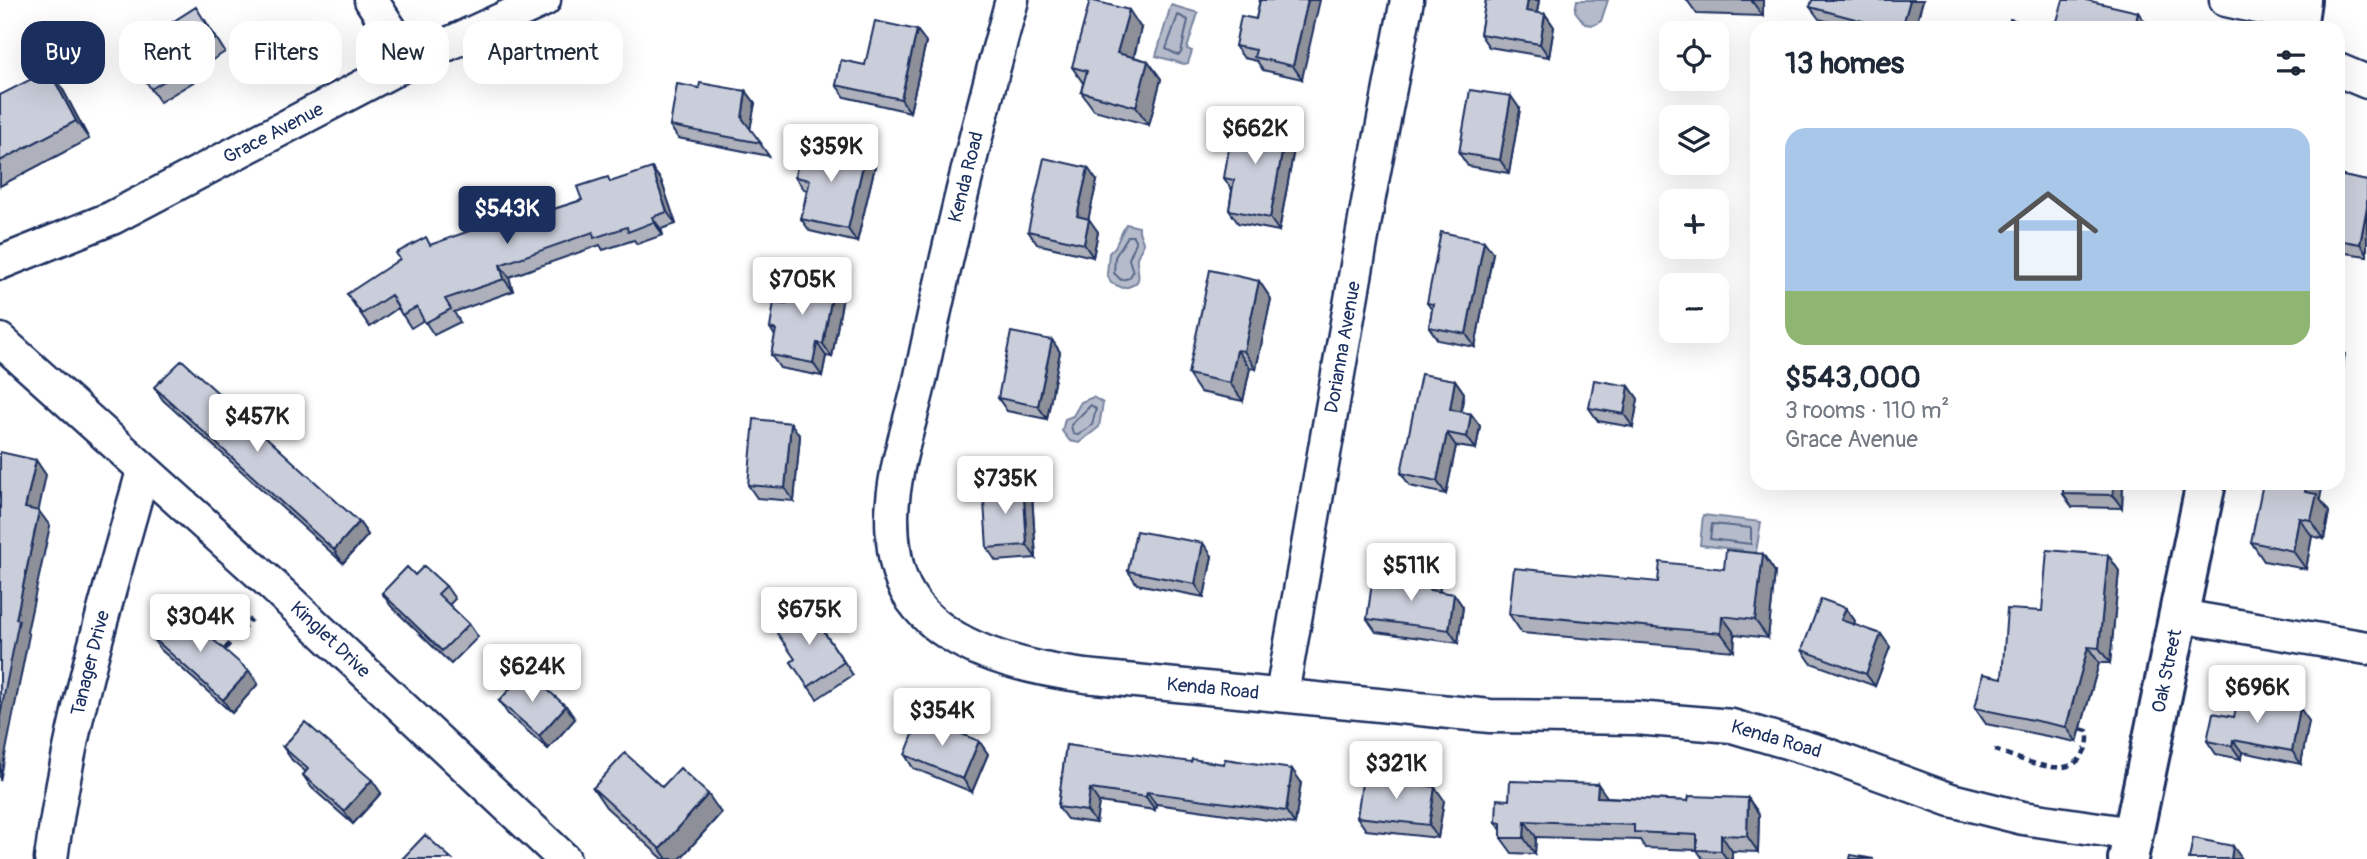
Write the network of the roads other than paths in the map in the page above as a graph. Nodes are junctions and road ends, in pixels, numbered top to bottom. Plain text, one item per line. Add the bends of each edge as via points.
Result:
1 (371, 0) edge
2 (544, 0) edge
3 (1012, 0) edge
4 (1407, 0) edge
5 (2226, 0) edge
6 (2299, 15) edge
7 (385, 21) edge
8 (449, 44) edge
9 (2345, 73) edge
10 (2367, 82) edge
11 (367, 84) edge
12 (0, 263) edge
13 (0, 340) edge
14 (143, 471) junction
15 (2205, 490) edge
16 (2179, 616) junction
17 (2367, 648) edge
18 (1282, 694) junction
19 (2131, 846) edge
20 (51, 859) edge
21 (565, 859) edge

1 - 7 street
2 - 8 street, Grace Avenue
3 - 18 street, Kenda Road via 896,478 892,517 906,589 937,624 1004,660 1084,677
4 - 18 street, Dorianna Avenue
5 - 6 street
9 - 10 street
11 - 12 street, Grace Avenue via 112,218
13 - 14 street, Kinglet Drive
14 - 20 street, Tanager Drive via 74,728
14 - 21 street, Kinglet Drive via 268,581
15 - 16 street, Oak Street
16 - 17 street
16 - 19 street, Oak Street
18 - 19 street, Kenda Road via 1490,716 1732,726 1817,751 1951,800

